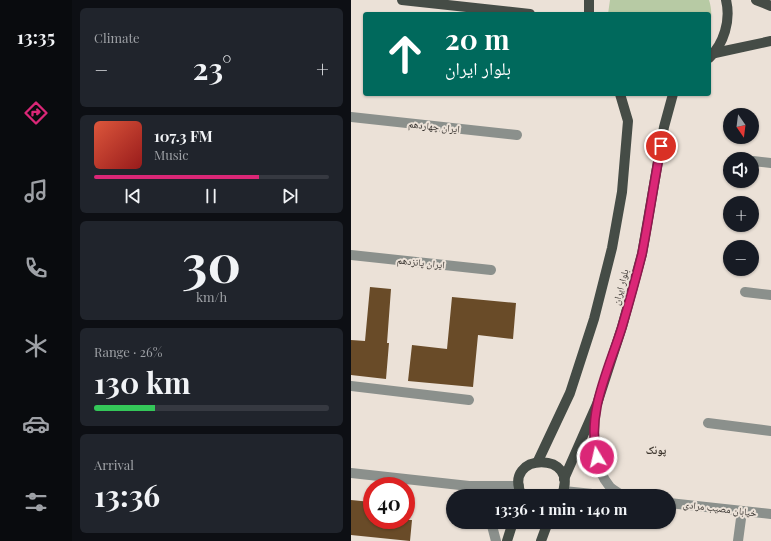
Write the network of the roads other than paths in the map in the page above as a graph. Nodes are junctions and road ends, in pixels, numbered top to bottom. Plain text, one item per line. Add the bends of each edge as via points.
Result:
1 (402, 0) edge
2 (589, 0) edge
3 (726, 0) edge
4 (756, 0) edge
5 (771, 6) edge
6 (511, 12) edge
7 (589, 12) edge
8 (771, 40) edge
9 (712, 56) edge
10 (621, 96) edge
11 (672, 96) edge
12 (351, 117) edge
13 (517, 136) dead end
14 (759, 162) edge
15 (771, 163) edge
16 (351, 255) edge
17 (491, 270) dead end
18 (745, 292) dead end
19 (771, 295) edge
20 (351, 386) edge
21 (469, 400) dead end
22 (597, 404) junction
23 (708, 424) dead end
24 (771, 431) edge
25 (538, 461) junction
26 (351, 473) edge
27 (564, 479) junction
28 (469, 486) junction
29 (471, 489) edge
30 (500, 489) edge
31 (520, 489) edge
32 (563, 489) edge
33 (613, 489) edge
34 (676, 504) edge
35 (742, 511) junction
36 (771, 514) edge
37 (493, 529) edge
38 (511, 529) edge
39 (545, 529) edge
40 (496, 541) edge
41 (507, 541) edge
42 (541, 541) edge
43 (738, 541) edge

1 - 6 main road
2 - 7 main road
3 - 9 main road via 728,8 725,32
4 - 5 main road
8 - 9 main road
10 - 25 main road, بلوار ایران via 628,121 622,192 612,248 594,319 570,393
11 - 22 main road, بلوار ایران via 663,133 641,254 622,327
12 - 13 street, ایران چهاردهم
14 - 15 street
16 - 17 street, ایران پانزدهم
18 - 19 street
20 - 21 street
22 - 27 main road, بلوار ایران
22 - 33 street via 594,425 595,447 600,468
23 - 24 street
25 - 27 main road via 555,465
25 - 31 main road via 526,467 521,473
26 - 28 street
27 - 32 main road
28 - 29 street
28 - 30 street
34 - 35 street, خیابان مصیب مرادی
35 - 36 street, خیابان مصیب مرادی
35 - 43 street
37 - 40 street
38 - 41 main road
39 - 42 main road

